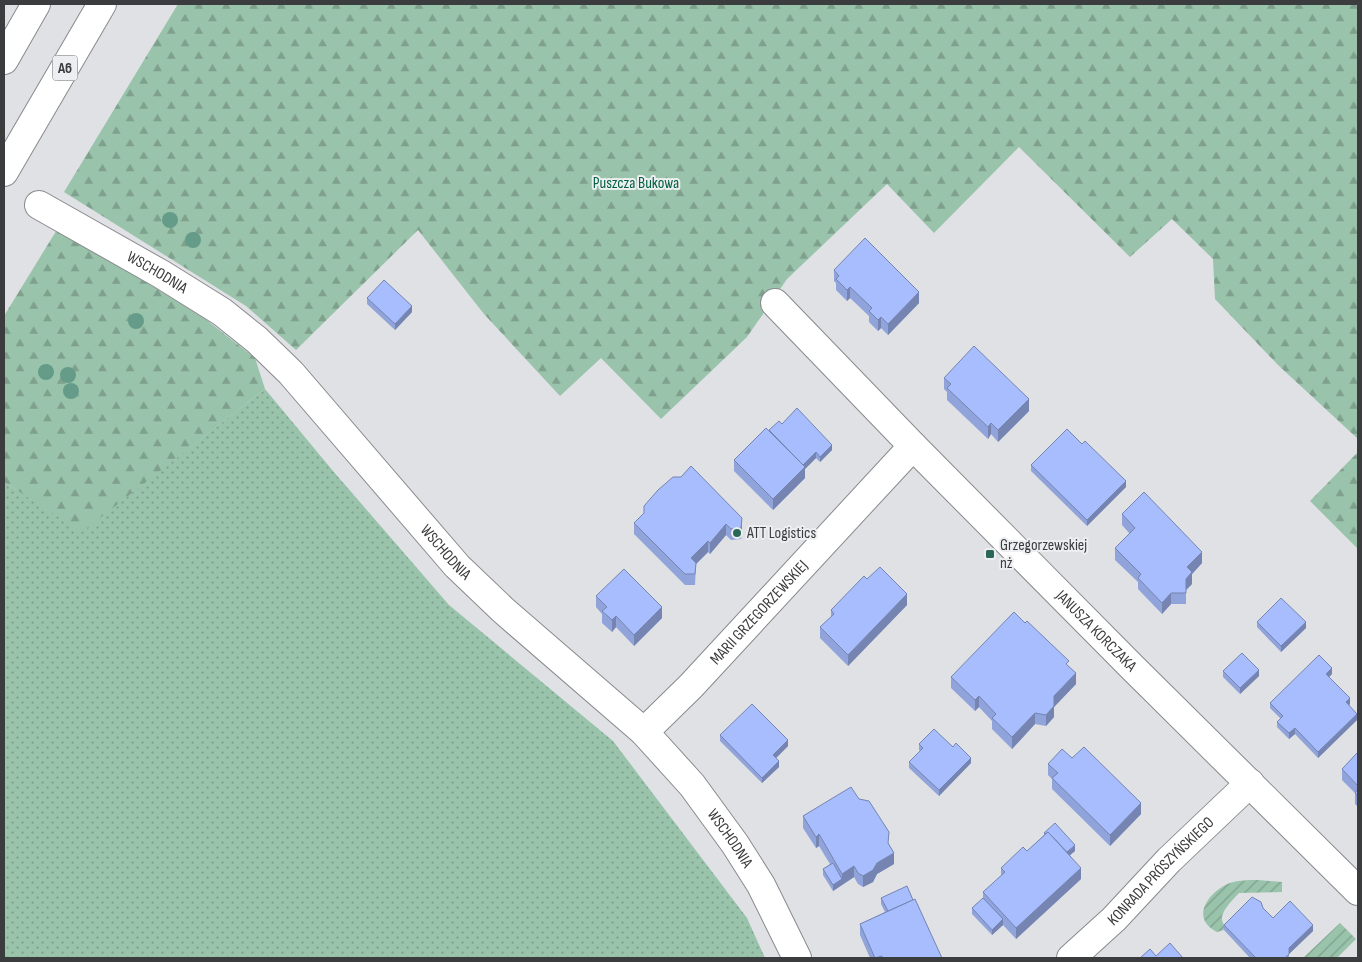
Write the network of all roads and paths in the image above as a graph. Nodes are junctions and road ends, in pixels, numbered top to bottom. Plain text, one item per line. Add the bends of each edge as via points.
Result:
1 (36, 4) edge
2 (102, 4) edge
3 (4, 60) edge
4 (4, 172) edge
5 (39, 205) dead end
6 (775, 303) dead end
7 (913, 446) junction
8 (644, 732) junction
9 (1250, 783) junction
10 (1358, 890) edge
11 (797, 958) edge
12 (1071, 958) edge

1 - 3 main road
2 - 4 main road, A6
5 - 8 main road, WSCHODNIA via 161,274 222,312 257,340 291,373 456,566
6 - 7 main road, JANUSZA KORCZAKA
7 - 8 main road, MARII GRZEGORZEWSKIEJ via 691,686
7 - 9 main road, JANUSZA KORCZAKA
8 - 11 main road, WSCHODNIA via 692,785 735,844 761,885
9 - 10 main road, JANUSZA KORCZAKA
9 - 12 main road, KONRADA PRÓSZYŃSKIEGO

